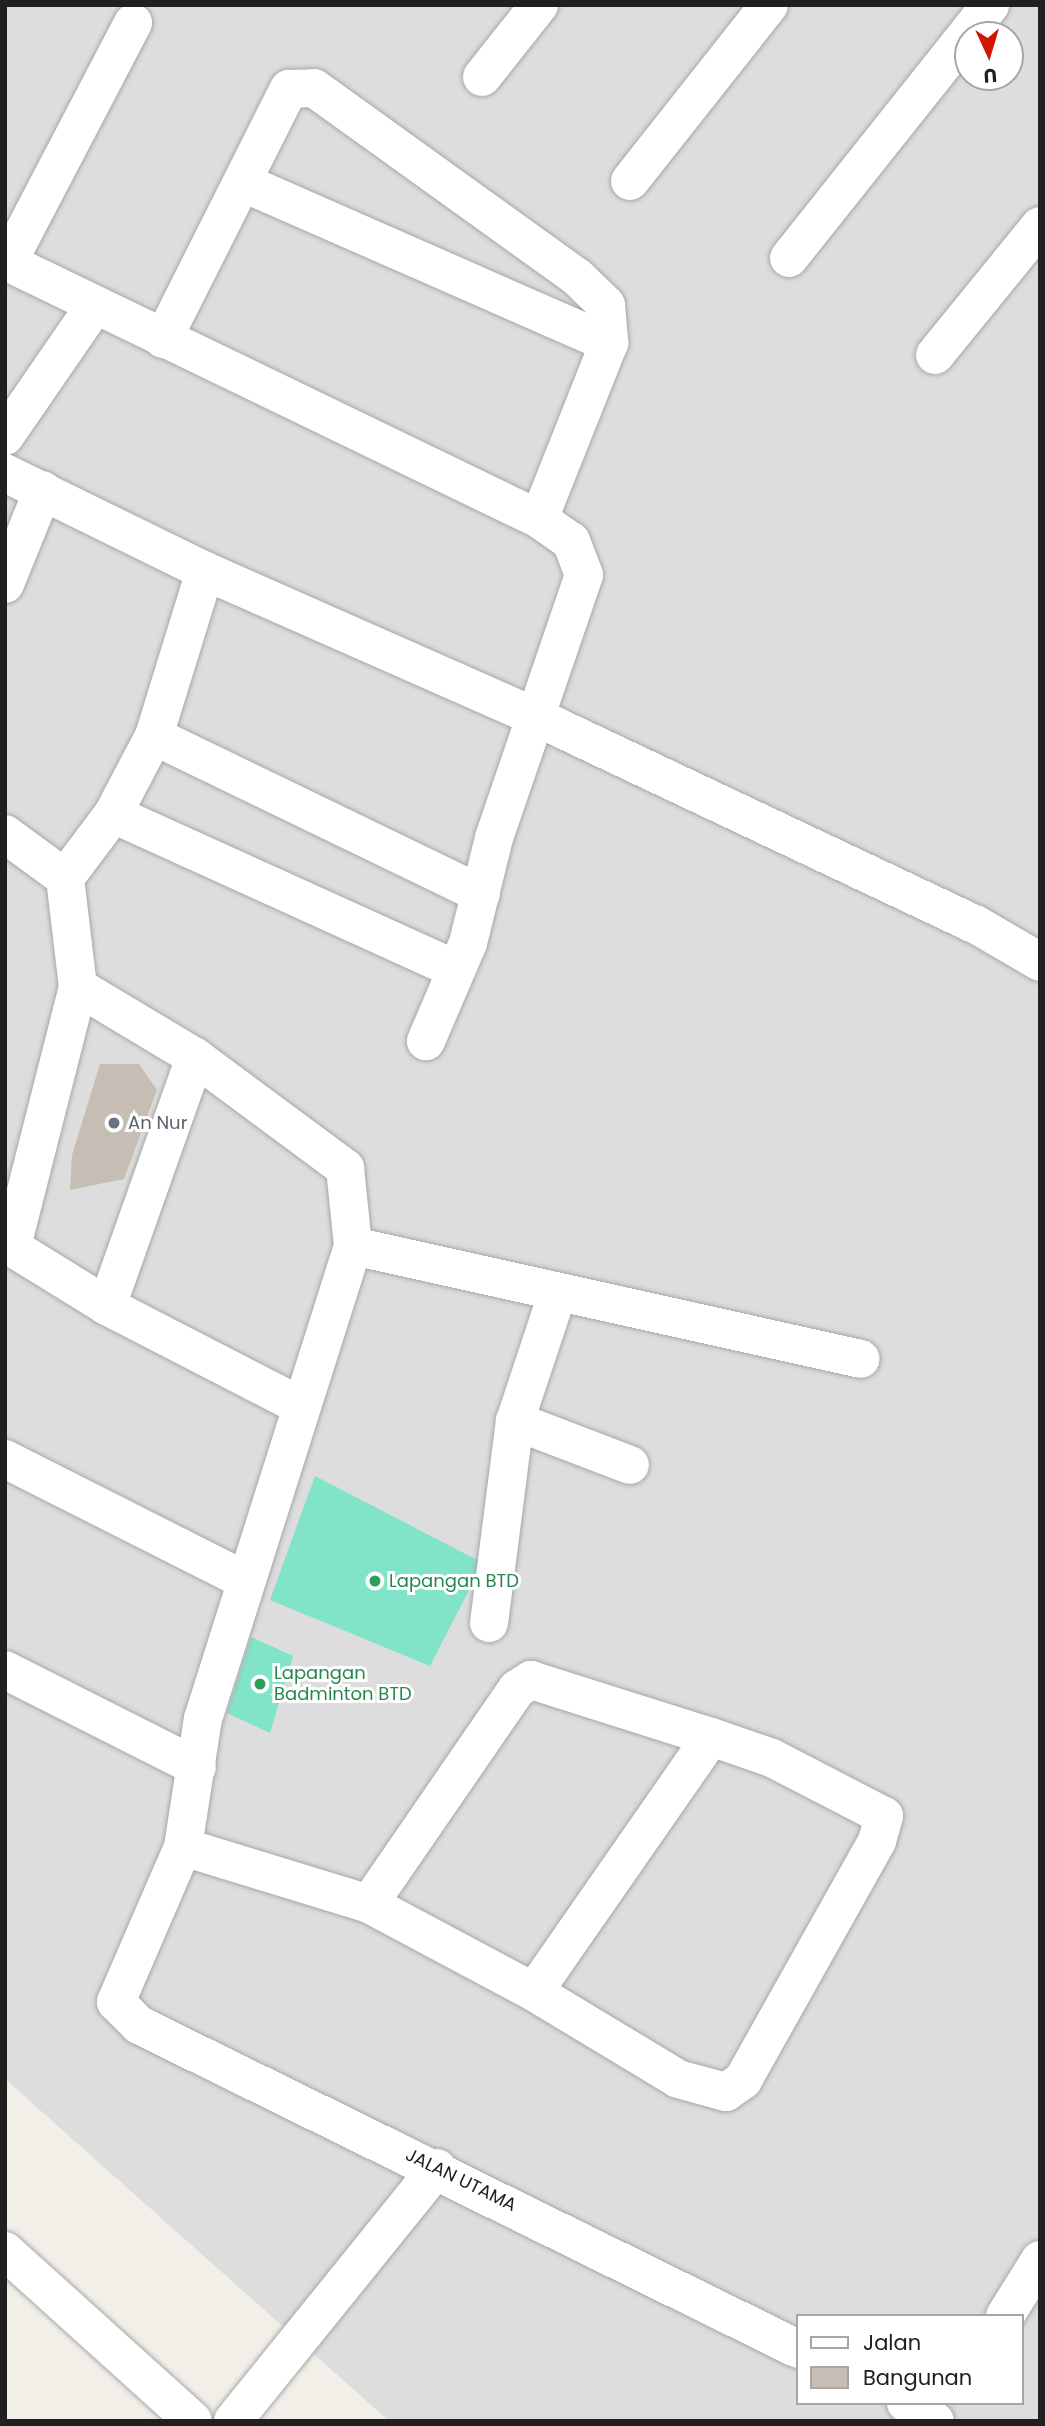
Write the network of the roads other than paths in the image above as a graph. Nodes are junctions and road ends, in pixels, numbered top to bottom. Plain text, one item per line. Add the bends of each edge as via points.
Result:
1 (539, 5) edge
2 (769, 5) edge
3 (989, 5) edge
4 (133, 23) dead end
5 (482, 77) dead end
6 (630, 181) dead end
7 (244, 183) junction
8 (1040, 226) edge
9 (789, 258) dead end
10 (6, 262) edge
11 (95, 305) junction
12 (163, 339) junction
13 (609, 343) junction
14 (935, 355) dead end
15 (5, 436) edge
16 (5, 473) edge
17 (43, 490) junction
18 (539, 519) junction
19 (205, 571) junction
20 (5, 584) edge
21 (534, 716) junction
22 (154, 736) junction
23 (113, 814) junction
24 (5, 834) edge
25 (65, 878) junction
26 (481, 894) junction
27 (1040, 962) edge
28 (455, 969) junction
29 (78, 987) junction
30 (426, 1041) dead end
31 (195, 1057) junction
32 (9, 1245) edge
33 (353, 1246) junction
34 (558, 1292) junction
35 (107, 1306) junction
36 (861, 1359) dead end
37 (301, 1406) junction
38 (515, 1421) junction
39 (5, 1459) edge
40 (630, 1465) dead end
41 (245, 1580) junction
42 (489, 1623) dead end
43 (5, 1670) edge
44 (711, 1737) junction
45 (197, 1767) junction
46 (183, 1847) junction
47 (369, 1904) junction
48 (534, 1992) junction
49 (437, 2168) junction
50 (5, 2251) edge
51 (1040, 2260) edge
52 (1006, 2314) edge
53 (796, 2348) edge
54 (895, 2405) edge
55 (909, 2405) edge
56 (949, 2405) edge
57 (193, 2421) edge
58 (233, 2421) edge
59 (882, 2421) edge
60 (937, 2421) edge

1 - 5 street
2 - 6 street
3 - 9 street
4 - 10 street
7 - 12 street
7 - 13 street
7 - 13 street via 289,89 314,88 599,295
8 - 14 street
10 - 11 street
11 - 12 street
11 - 15 street
12 - 18 street
13 - 18 street
16 - 17 street
17 - 19 street
17 - 20 street
18 - 21 street via 571,541 584,575
19 - 21 street
19 - 22 street
21 - 26 street
21 - 27 street via 975,924
22 - 23 street
22 - 26 street
23 - 25 street
23 - 28 street
24 - 25 street
25 - 29 street
26 - 28 street
28 - 30 street
29 - 31 street
29 - 32 street
31 - 33 street via 345,1168
31 - 35 street
32 - 35 street
33 - 34 street
33 - 37 street
34 - 36 street
34 - 38 street
35 - 37 street
37 - 41 street
38 - 40 street
38 - 42 street
39 - 41 street
41 - 45 street via 203,1718
43 - 45 street
44 - 47 street via 531,1680 517,1689
44 - 48 street
44 - 48 street via 794,1769 884,1816 877,1841 743,2080 726,2092 707,2092
45 - 46 street
46 - 47 street
46 - 49 street, JALAN UTAMA via 120,1984 116,2002 124,2014
47 - 48 street
49 - 53 street, JALAN UTAMA
49 - 58 street
50 - 57 street
51 - 52 street
54 - 59 street
55 - 60 street
56 - 60 street

